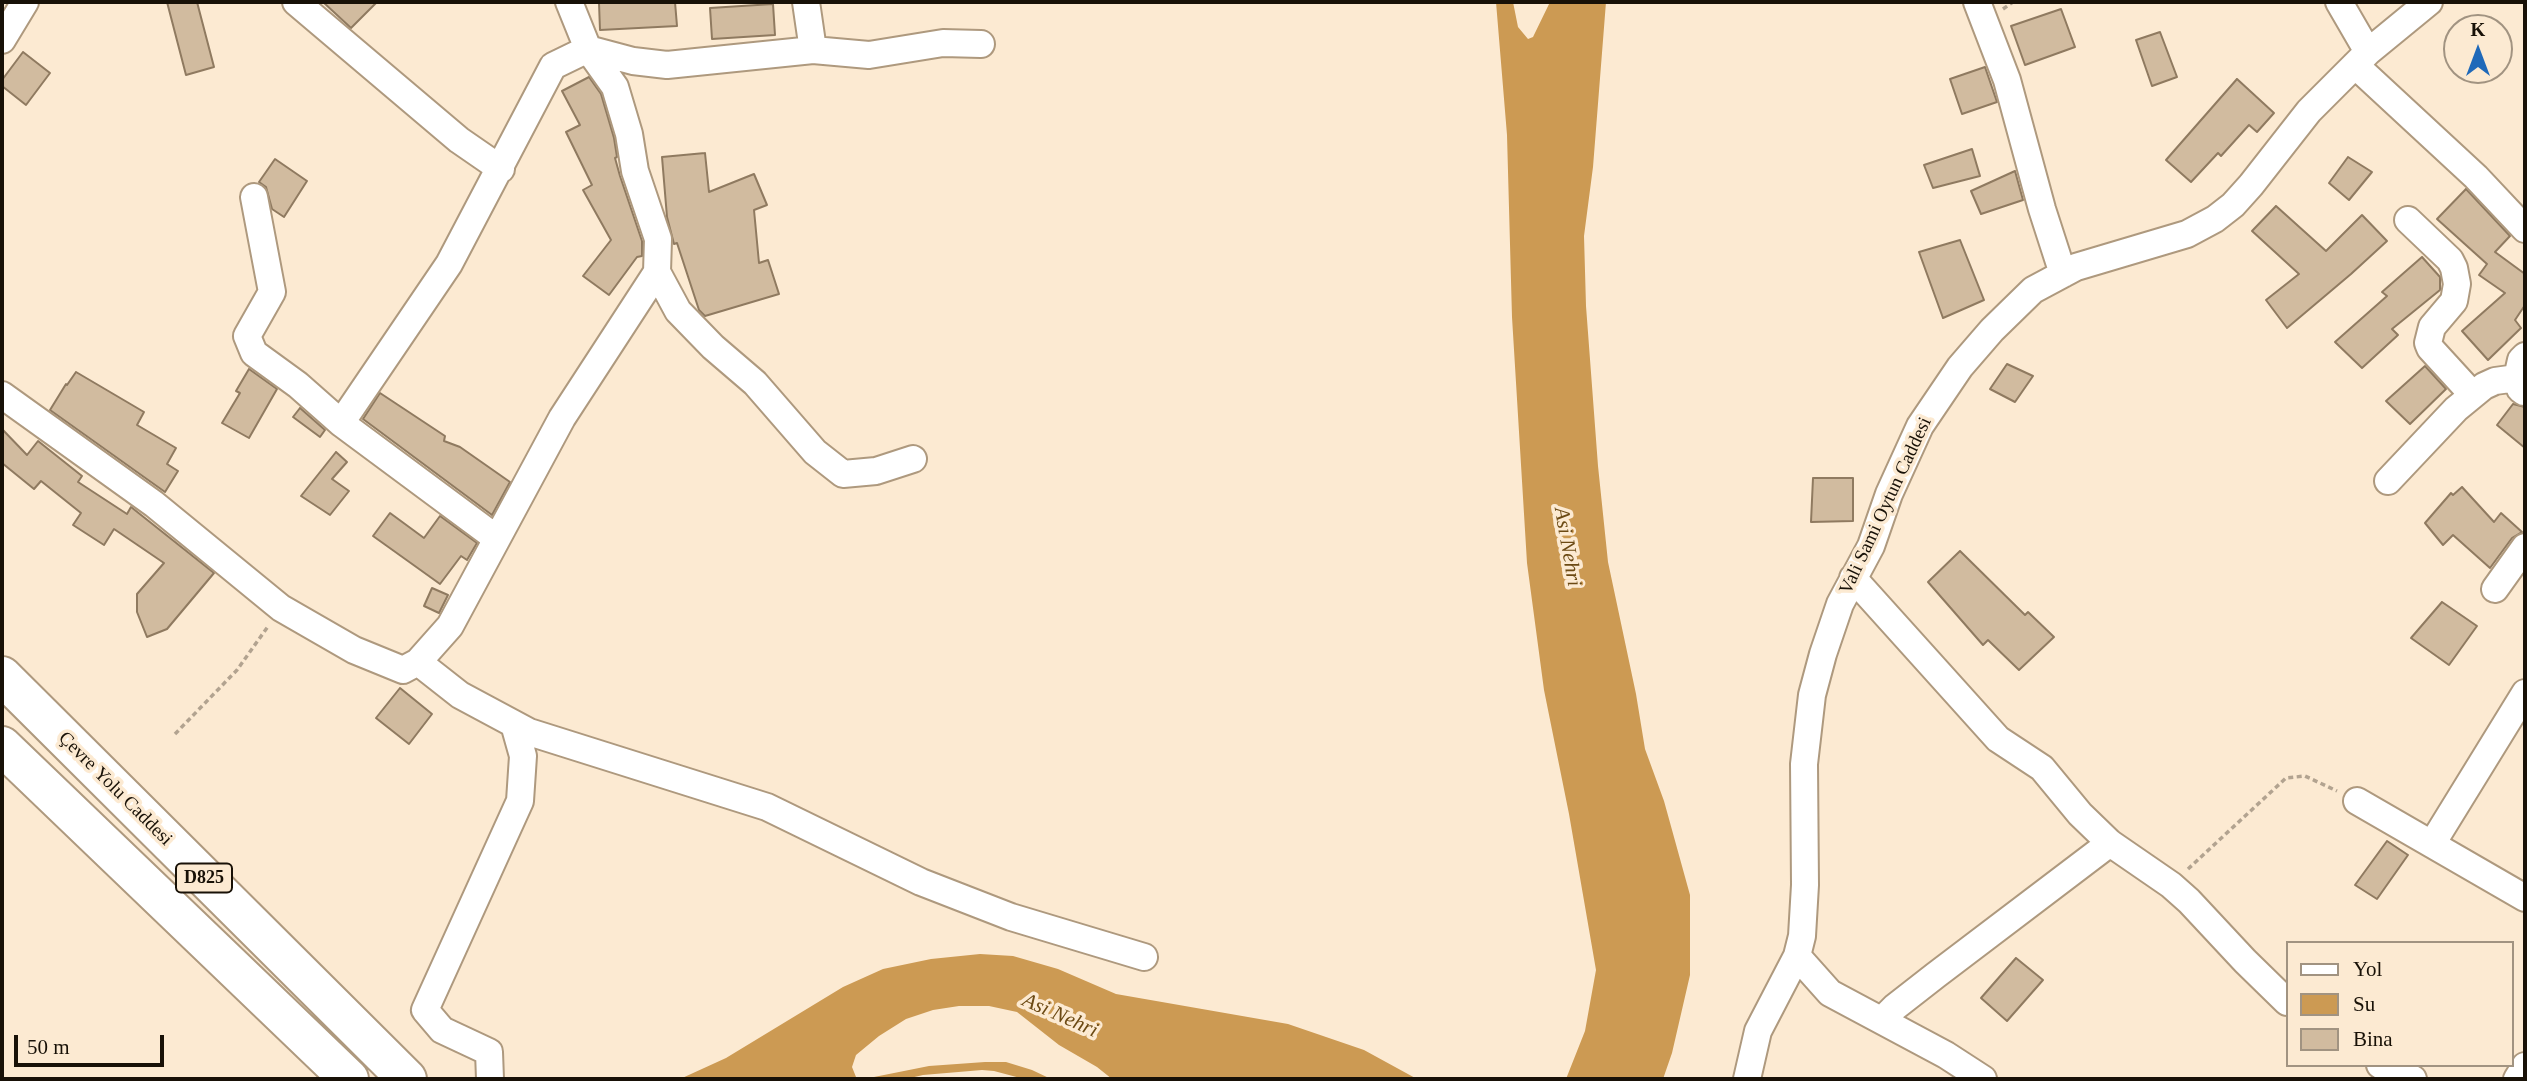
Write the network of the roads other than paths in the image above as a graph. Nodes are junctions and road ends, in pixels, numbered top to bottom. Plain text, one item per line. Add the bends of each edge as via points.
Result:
1 (25, 2) edge
2 (296, 2) edge
3 (569, 2) edge
4 (806, 2) edge
5 (1977, 2) edge
6 (2339, 2) edge
7 (2429, 2) edge
8 (2, 40) edge
9 (981, 44) dead end
10 (588, 49) junction
11 (813, 50) junction
12 (2361, 58) junction
13 (501, 169) junction
14 (254, 197) dead end
15 (2407, 220) dead end
16 (2524, 225) edge
17 (657, 272) junction
18 (2063, 274) junction
19 (2522, 375) edge
20 (2, 395) edge
21 (2473, 395) junction
22 (341, 423) junction
23 (912, 460) dead end
24 (2388, 481) dead end
25 (496, 538) junction
26 (2525, 547) edge
27 (1853, 578) junction
28 (2495, 589) dead end
29 (418, 662) junction
30 (2, 676) edge
31 (2525, 693) edge
32 (514, 724) junction
33 (2, 746) edge
34 (2357, 801) road end
35 (2110, 843) junction
36 (2431, 844) junction
37 (2525, 898) edge
38 (1797, 956) junction
39 (1144, 957) dead end
40 (2286, 1001) edge
41 (1882, 1020) junction
42 (2525, 1066) edge
43 (2385, 1067) edge
44 (349, 1079) edge
45 (407, 1079) edge
46 (490, 1079) edge
47 (1747, 1079) edge
48 (1983, 1079) edge
49 (2413, 1079) edge
50 (2517, 1079) edge

1 - 8 street
2 - 13 street via 459,140
3 - 10 street
4 - 11 street
5 - 18 street via 2007,80
6 - 12 street
7 - 12 street, Vali Sami Oytun Caddesi
9 - 11 street via 943,43 869,55
10 - 11 street via 667,65
10 - 13 street via 553,66
10 - 17 street via 615,87 635,171 658,239
12 - 16 street
12 - 18 street, Vali Sami Oytun Caddesi via 2309,111 2233,205 2215,219 2187,233
13 - 22 street via 449,264
14 - 22 street via 272,292 247,336 254,353
15 - 21 street via 2454,268 2454,301 2431,327 2428,343
17 - 23 street via 678,311 755,383 815,452 843,474 876,471
17 - 25 street via 562,418
18 - 27 street, Vali Sami Oytun Caddesi via 2017,304 1939,396 1906,452 1871,546
19 - 21 street via 2495,381
20 - 29 street via 154,504 281,608 354,650 403,670
21 - 24 street
22 - 25 street
25 - 29 street via 450,626
26 - 28 street
27 - 35 street via 1990,731 2042,768
27 - 38 street, Vali Sami Oytun Caddesi via 1831,627 1812,695 1803,831 1805,911
29 - 32 street via 460,695
30 - 45 highway, Çevre Yolu Caddesi / D825
31 - 36 street
32 - 39 street via 767,807 921,882 1011,918
32 - 46 street via 523,756 520,801 425,1010 442,1030 489,1052
33 - 44 highway, D825
34 - 36 street
35 - 40 street via 2171,885
35 - 41 street
36 - 37 street
38 - 41 street via 1830,993
38 - 47 street, Vali Sami Oytun Caddesi via 1758,1031
41 - 48 street
42 - 50 street
43 - 49 street

